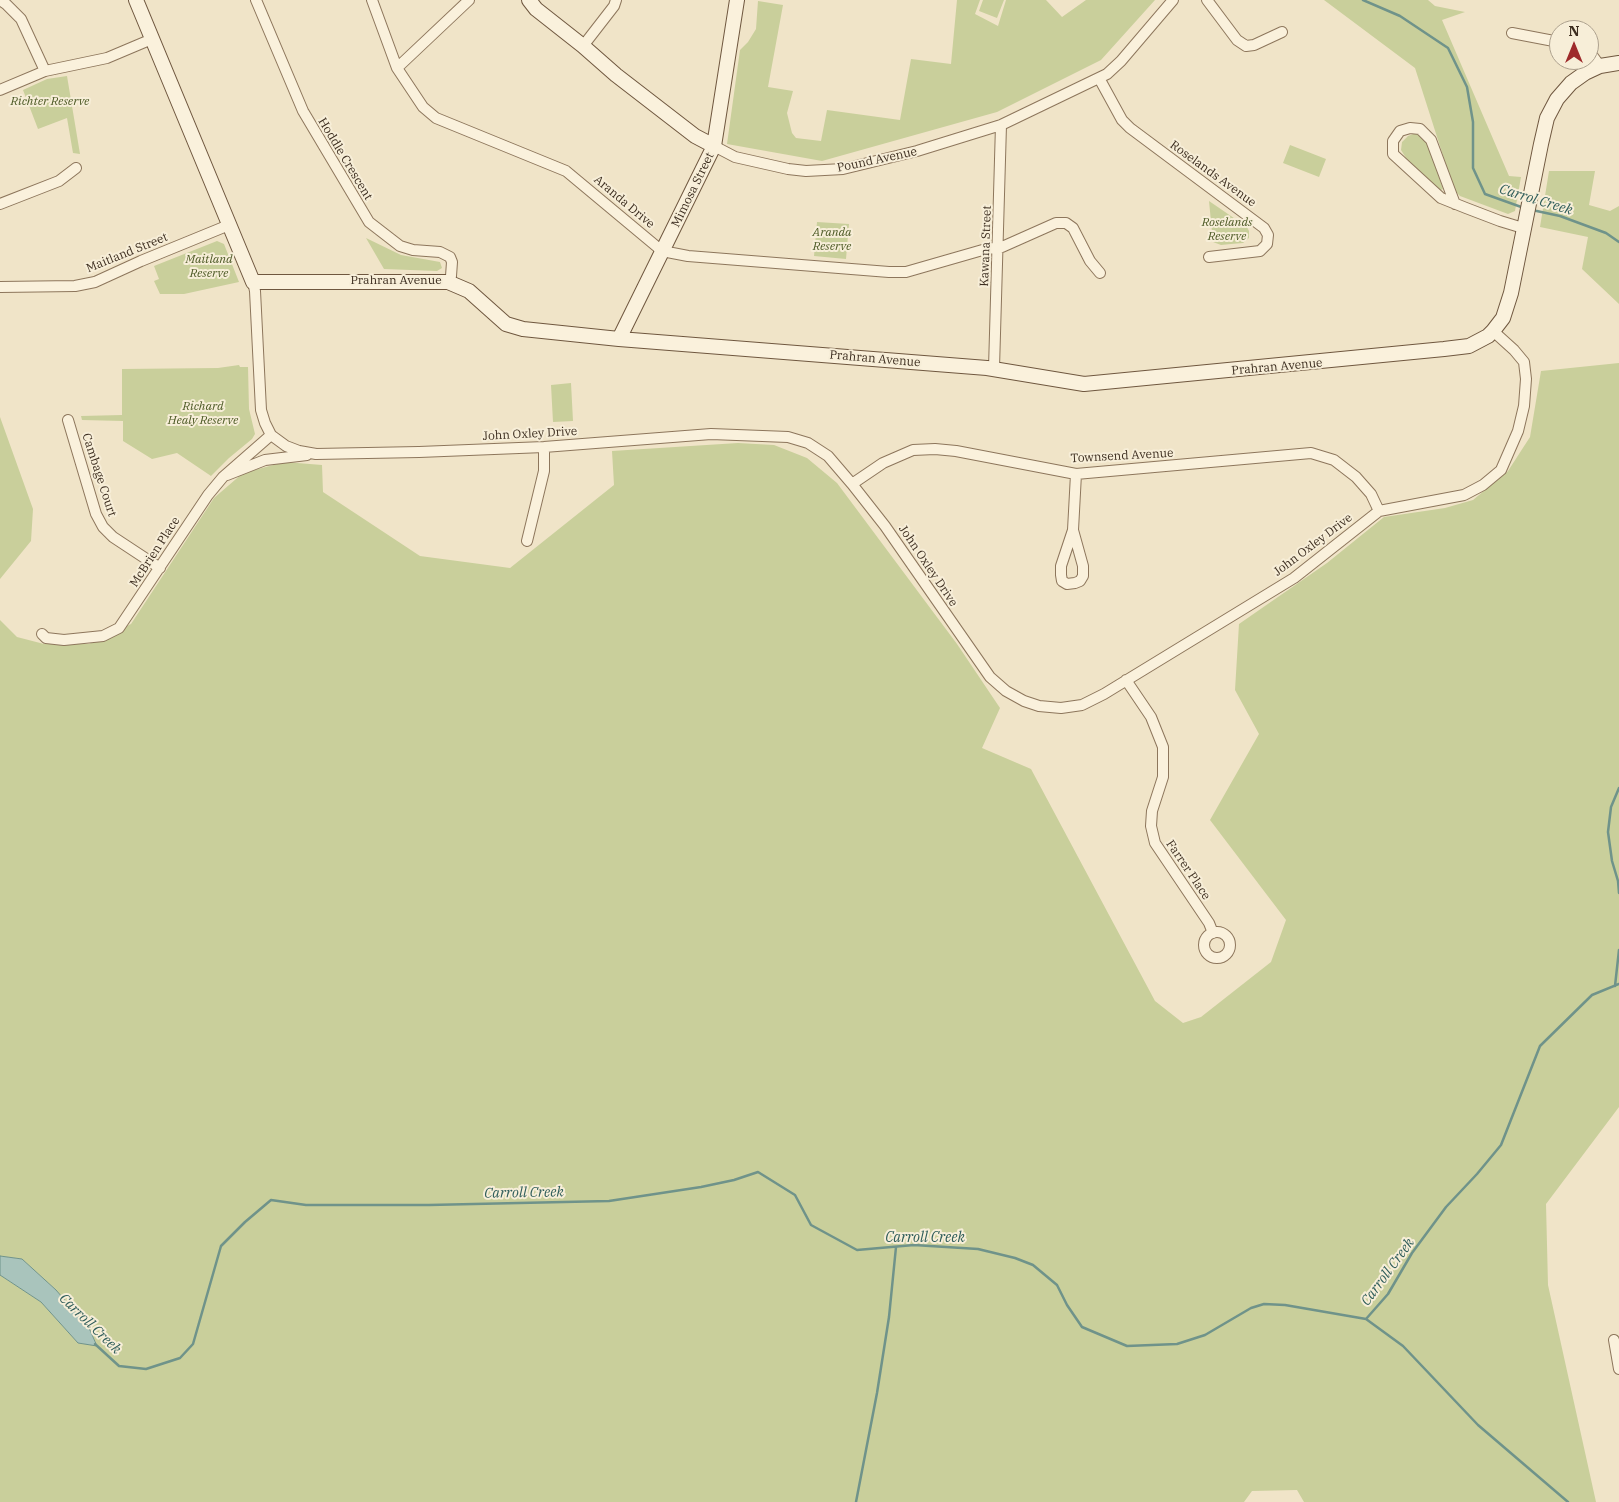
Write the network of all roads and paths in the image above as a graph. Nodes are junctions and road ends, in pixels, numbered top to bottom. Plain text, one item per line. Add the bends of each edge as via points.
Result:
1 (0, 0) edge
2 (136, 0) edge
3 (256, 0) edge
4 (372, 0) edge
5 (469, 0) edge
6 (529, 0) edge
7 (616, 0) edge
8 (737, 0) edge
9 (1173, 0) edge
10 (1208, 0) edge
11 (1282, 32) dead end
12 (1512, 33) dead end
13 (152, 40) junction
14 (1549, 40) edge
15 (583, 46) junction
16 (1619, 63) edge
17 (1600, 66) joint
18 (397, 68) junction
19 (45, 71) junction
20 (1099, 78) junction
21 (0, 90) edge
22 (1001, 124) junction
23 (714, 146) junction
24 (76, 168) dead end
25 (0, 204) edge
26 (1455, 204) junction
27 (229, 225) junction
28 (1524, 228) junction
29 (998, 247) junction
30 (662, 251) junction
31 (1209, 258) dead end
32 (1100, 273) dead end
33 (253, 282) junction
34 (448, 282) junction
35 (0, 287) edge
36 (1493, 331) junction
37 (619, 339) junction
38 (994, 368) junction
39 (68, 420) dead end
40 (271, 435) junction
41 (544, 447) junction
42 (316, 454) junction
43 (1076, 474) junction
44 (223, 476) junction
45 (852, 484) junction
46 (1378, 511) junction
47 (1073, 530) dead end
48 (527, 541) dead end
49 (160, 568) junction
50 (42, 634) dead end
51 (1126, 680) junction
52 (1212, 934) dead end
53 (1614, 1340) dead end
54 (1619, 1369) edge

1 - 19 street via 21,19
2 - 13 street
3 - 34 street, Hoddle Crescent via 303,111 369,222 400,246 440,252 450,257
4 - 18 street, Aranda Drive
5 - 18 street
6 - 15 street, Pound Avenue
7 - 15 street
8 - 23 street, Mimosa Street
9 - 20 street, Pound Avenue via 1121,61
10 - 11 street via 1237,40 1246,46
12 - 14 street
13 - 19 street via 107,58
13 - 27 street
15 - 23 street, Pound Avenue via 687,130
16 - 17 street, Prahran Avenue
17 - 28 street, Prahran Avenue via 1571,83 1557,99 1548,118
18 - 30 street, Aranda Drive via 423,107 436,118 566,171
19 - 21 street
20 - 22 street, Pound Avenue
20 - 31 street, Roselands Avenue via 1122,120 1130,128 1264,228 1268,235 1267,244 1260,251
22 - 23 street, Pound Avenue via 917,152 843,169 788,169 735,157
22 - 29 street, Kawana Street
23 - 30 street, Mimosa Street
24 - 25 street via 59,181
26 - 26 street via 1441,198 1393,154 1393,141 1400,131 1420,129 1431,140
26 - 28 street
27 - 33 street
27 - 35 street, Maitland Street via 95,282 75,286
28 - 36 street, Prahran Avenue via 1511,293 1503,318
29 - 30 street, Aranda Drive via 906,272 688,256
29 - 32 street, Aranda Drive via 1056,223 1066,223 1073,228
29 - 38 street, Kawana Street
30 - 37 street, Mimosa Street
33 - 34 street, Prahran Avenue
33 - 40 street via 261,410
34 - 37 street, Prahran Avenue via 469,292 499,319 514,327
36 - 38 street, Prahran Avenue via 1469,346 1444,350 1105,383 1084,384
36 - 46 street, John Oxley Drive via 1524,362 1526,379 1518,431 1500,470 1483,486 1464,494
37 - 38 street, Prahran Avenue
39 - 49 street, Cambage Court via 96,514 103,527
40 - 42 street, John Oxley Drive via 293,449
40 - 44 street, McBrien Place
41 - 42 street, John Oxley Drive
41 - 45 street, John Oxley Drive via 711,434 788,436 808,442 828,456
41 - 48 street via 544,471
42 - 44 street via 265,460
43 - 45 street, Townsend Avenue via 935,449 913,450 883,463
43 - 46 street, Townsend Avenue via 1311,453 1334,460 1356,477 1370,494
43 - 47 street
44 - 49 street, McBrien Place
45 - 51 street, John Oxley Drive via 990,677 1006,691 1039,706 1061,708 1082,705
46 - 51 street, John Oxley Drive via 1294,578
49 - 50 street, McBrien Place via 119,628 103,636 64,640 46,638
51 - 52 street, Farrer Place via 1151,717 1163,747 1163,776 1152,811 1155,843 1209,923
53 - 54 street

